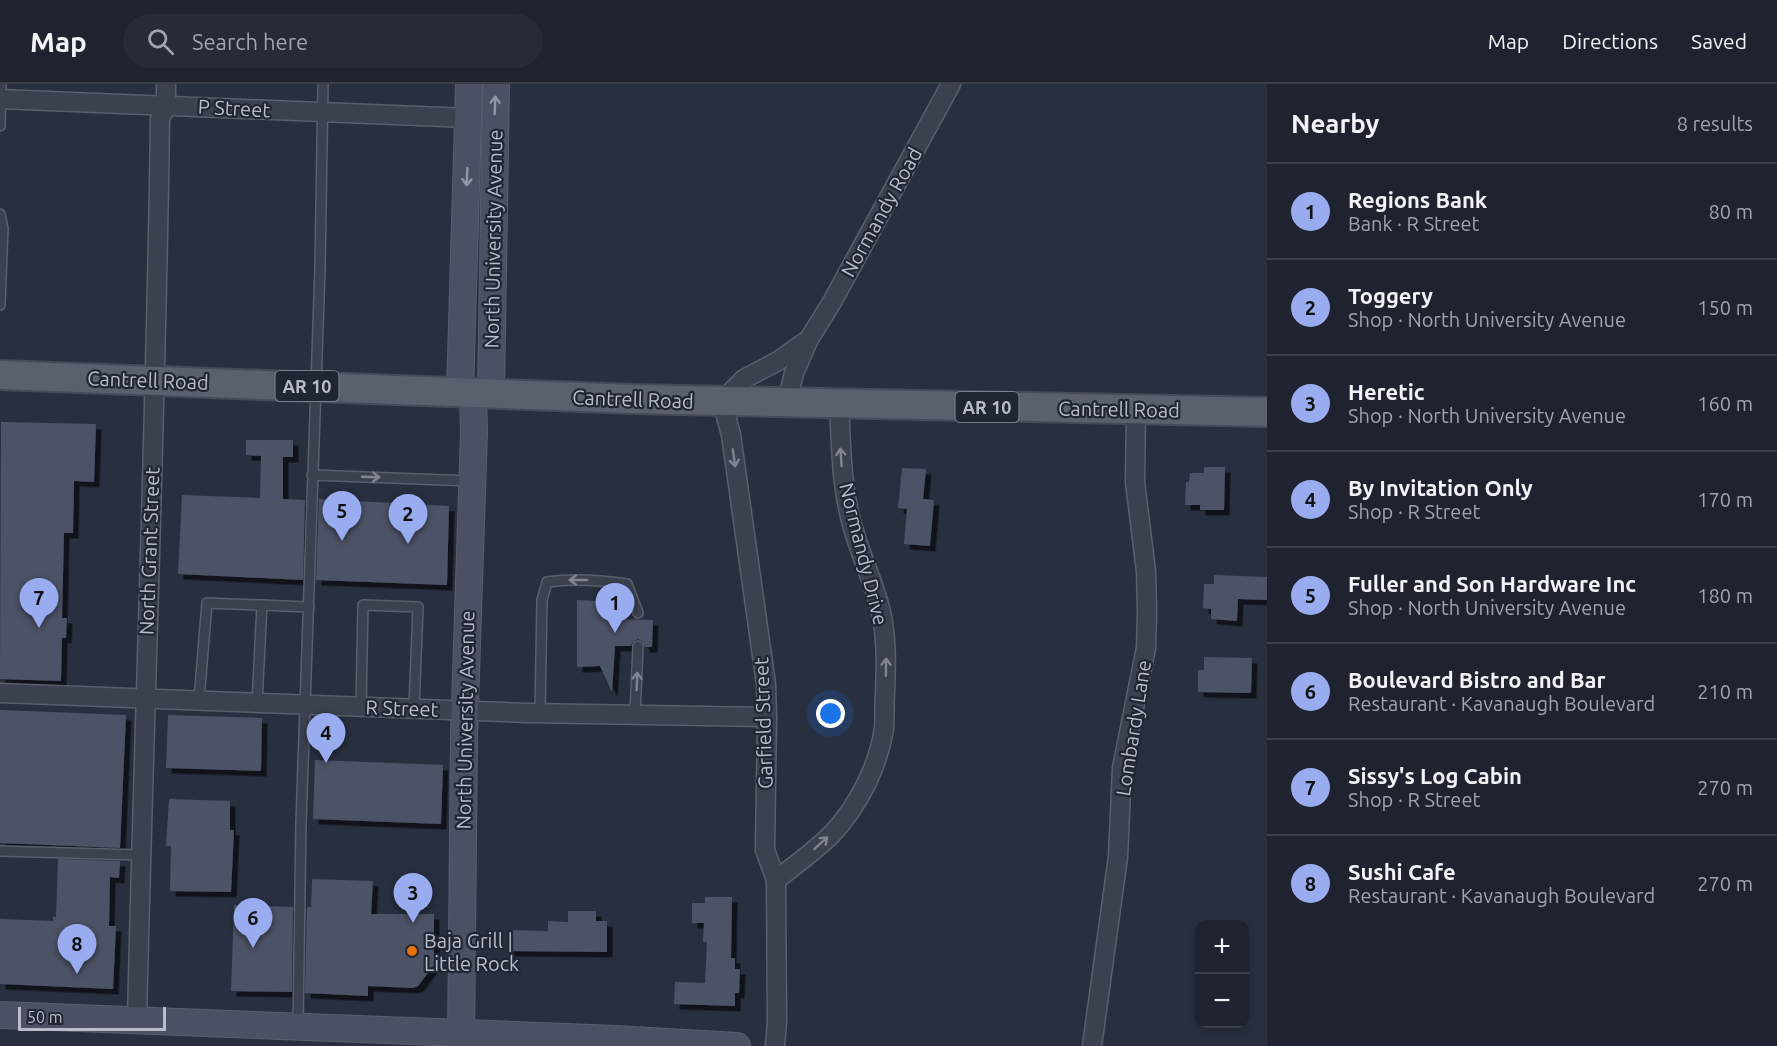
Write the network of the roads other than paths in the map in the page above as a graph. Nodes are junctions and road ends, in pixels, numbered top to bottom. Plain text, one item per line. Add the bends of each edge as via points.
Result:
1 (166, 84) edge
2 (323, 84) edge
3 (469, 84) edge
4 (496, 84) edge
5 (951, 84) edge
6 (1, 94) edge
7 (166, 105) junction
8 (323, 112) junction
9 (468, 118) junction
10 (0, 126) edge
11 (0, 214) edge
12 (0, 305) edge
13 (809, 339) junction
14 (0, 375) edge
15 (154, 380) junction
16 (315, 386) junction
17 (475, 394) junction
18 (722, 401) junction
19 (787, 402) junction
20 (839, 404) junction
21 (1136, 409) junction
22 (1267, 412) edge
23 (312, 475) junction
24 (471, 481) junction
25 (261, 605) junction
26 (309, 607) junction
27 (638, 613) dead end
28 (638, 646) dead end
29 (0, 693) edge
30 (145, 698) junction
31 (200, 700) junction
32 (257, 703) junction
33 (306, 705) junction
34 (361, 706) junction
35 (414, 708) junction
36 (464, 710) junction
37 (540, 714) junction
38 (635, 715) junction
39 (768, 717) junction
40 (0, 851) edge
41 (140, 855) junction
42 (776, 880) junction
43 (0, 1015) edge
44 (137, 1020) junction
45 (298, 1028) junction
46 (460, 1040) edge
47 (616, 1043) edge
48 (737, 1046) edge
49 (775, 1046) edge
50 (1092, 1046) edge

1 - 7 street, North Grant Street
2 - 8 lane
3 - 9 street, North University Avenue
17 -> 4 street, North University Avenue
5 - 13 street, Normandy Road
6 - 7 street, P Street
6 - 10 lane
7 - 8 street, P Street
7 - 15 street, North Grant Street via 160,119
8 - 9 street, P Street
8 - 16 lane
9 -> 17 street, North University Avenue
11 - 12 lane
13 - 18 street, Normandy Road via 744,379
13 - 19 street, Normandy Road
14 - 15 main road, Cantrell Road / AR 10
15 - 16 main road, Cantrell Road / AR 10
15 - 30 street, North Grant Street
16 - 17 main road, Cantrell Road / AR 10
16 - 23 lane
17 - 18 main road, Cantrell Road / AR 10
17 - 24 street, North University Avenue
18 - 19 main road, Cantrell Road / AR 10
18 -> 39 street, Garfield Street via 731,435
19 - 20 main road, Cantrell Road / AR 10
20 - 21 main road, Cantrell Road / AR 10
42 -> 20 street, Normandy Drive via 822,843 850,810 876,760 883,731 887,662 883,627 848,511
21 - 22 main road, Cantrell Road / AR 10
21 - 50 street, Lombardy Lane via 1136,491 1148,613 1146,648 1122,768 1118,857
23 -> 24 lane
23 - 26 lane
24 - 36 street, North University Avenue
25 - 26 lane
25 - 31 lane via 207,603
25 - 32 lane
26 - 33 lane
27 -> 37 lane via 627,584 602,580 547,582 542,600
38 -> 28 lane
29 - 30 street, R Street
30 - 31 street, R Street
30 - 41 street, North Grant Street
31 - 32 street, R Street
32 - 33 street, R Street
33 - 34 street, R Street
33 - 45 lane
34 - 35 street, R Street
34 - 35 lane via 363,605 407,606 418,607
35 - 36 street, R Street
36 - 37 street, R Street
36 - 46 street, North University Avenue
37 - 38 street, R Street
38 - 39 street, R Street
39 - 42 street, Garfield Street via 765,850
40 - 41 lane
41 - 44 street, North Grant Street
42 - 49 street, Garfield Street
43 - 44 street
44 - 45 street
45 - 46 street
46 - 47 street
47 - 48 street

